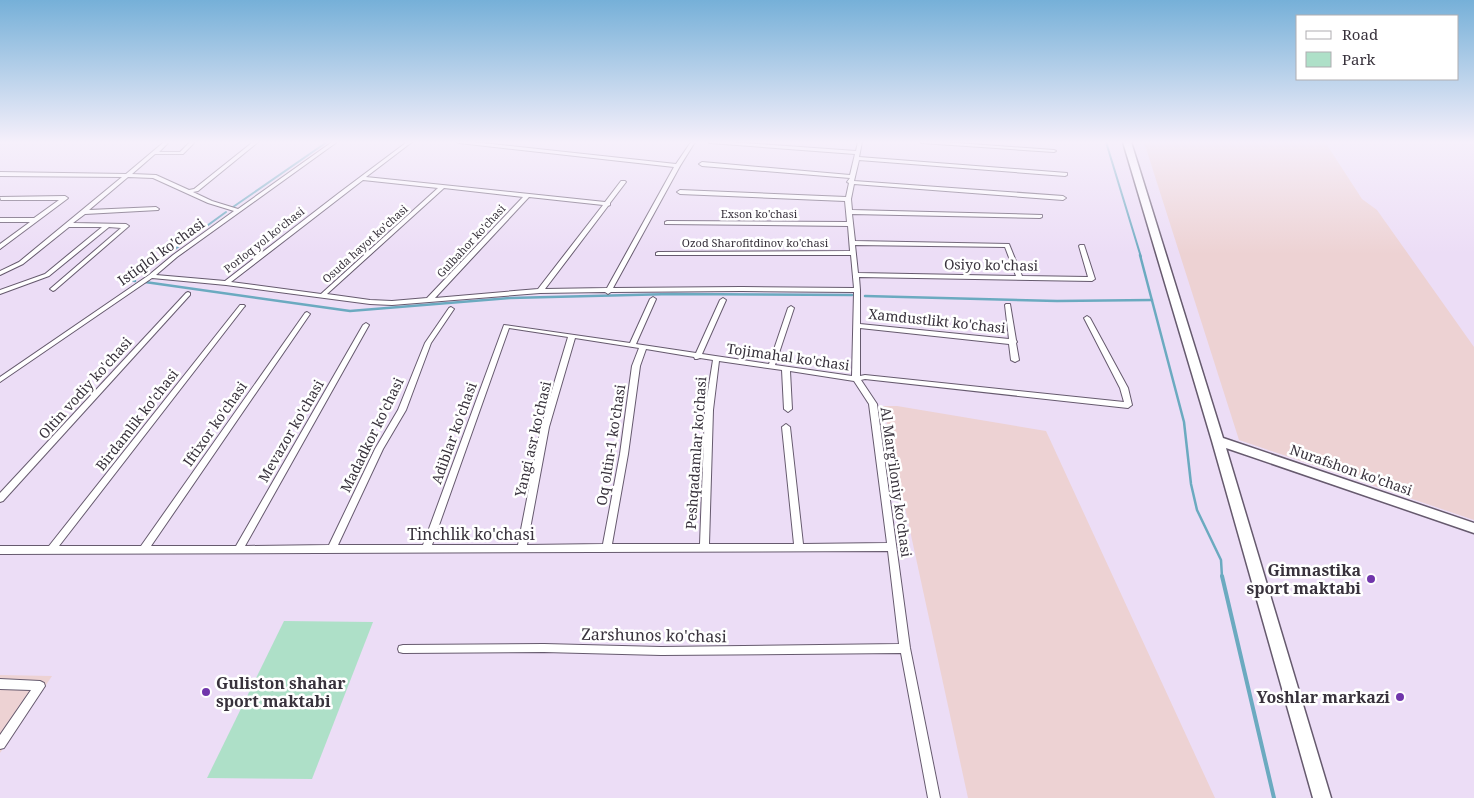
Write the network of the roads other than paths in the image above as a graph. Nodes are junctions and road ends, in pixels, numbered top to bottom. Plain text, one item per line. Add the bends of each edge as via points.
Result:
1 (122, 179) edge
2 (161, 179) edge
3 (209, 179) edge
4 (283, 179) edge
5 (361, 179) edge
6 (375, 179) edge
7 (670, 179) edge
8 (844, 179) edge
9 (1139, 179) edge
10 (851, 180) junction
11 (623, 182) dead end
12 (443, 186) junction
13 (188, 192) junction
14 (680, 192) dead end
15 (528, 195) junction
16 (1, 198) edge
17 (1063, 198) dead end
18 (848, 200) junction
19 (608, 204) junction
20 (156, 210) dead end
21 (239, 211) junction
22 (84, 212) junction
23 (849, 212) junction
24 (1040, 216) dead end
25 (0, 220) edge
26 (36, 220) junction
27 (667, 223) dead end
28 (850, 224) junction
29 (68, 225) junction
30 (107, 226) junction
31 (852, 243) junction
32 (1082, 246) dead end
33 (0, 247) edge
34 (853, 253) junction
35 (658, 254) dead end
36 (0, 273) edge
37 (856, 275) junction
38 (151, 276) junction
39 (1020, 278) junction
40 (226, 282) junction
41 (53, 289) dead end
42 (857, 290) junction
43 (540, 291) junction
44 (0, 292) edge
45 (608, 292) junction
46 (188, 294) dead end
47 (322, 296) junction
48 (653, 299) dead end
49 (429, 300) junction
50 (723, 300) dead end
51 (1008, 305) dead end
52 (242, 306) dead end
53 (791, 308) dead end
54 (451, 309) dead end
55 (306, 314) dead end
56 (1087, 318) dead end
57 (366, 325) dead end
58 (506, 326) joint
59 (856, 326) junction
60 (572, 336) junction
61 (1014, 342) junction
62 (632, 345) junction
63 (643, 347) junction
64 (697, 357) junction
65 (716, 360) junction
66 (1015, 360) dead end
67 (771, 367) junction
68 (786, 369) junction
69 (856, 379) junction
70 (0, 380) edge
71 (788, 410) dead end
72 (786, 427) dead end
73 (1218, 441) junction
74 (0, 499) edge
75 (1474, 528) edge
76 (799, 547) junction
77 (890, 547) junction
78 (332, 548) junction
79 (522, 548) junction
80 (606, 548) junction
81 (704, 548) junction
82 (144, 549) junction
83 (426, 549) junction
84 (0, 550) edge
85 (51, 550) junction
86 (238, 550) junction
87 (905, 648) junction
88 (402, 649) dead end
89 (0, 684) edge
90 (0, 744) edge
91 (934, 798) edge
92 (1322, 798) edge

1 - 22 street
2 - 13 street
3 - 13 street
4 - 21 street, Istiqlol ko'chasi
5 - 40 street, Porloq yol ko'chasi
6 - 12 street
7 - 45 street
8 - 10 street
9 - 73 main road
10 - 17 street
10 - 18 street
11 - 19 street
12 - 15 street
12 - 47 street, Osuda hayot ko'chasi
13 - 21 street
14 - 18 street
15 - 19 street
15 - 49 street, Gulbahor ko'chasi
16 - 26 street via 65,198
18 - 23 street
19 - 43 street
20 - 22 street
21 - 38 street, Istiqlol ko'chasi
22 - 29 street
23 - 24 street
23 - 28 street
25 - 26 street
26 - 33 street
27 - 28 street, Exson ko'chasi
28 - 31 street
29 - 30 street
29 - 36 street via 21,263
30 - 41 street via 126,226
30 - 44 street via 47,275
31 - 34 street
31 - 39 street via 1006,245
32 - 39 street, Osiyo ko'chasi via 1092,279
34 - 35 street, Ozod Sharofitdinov ko'chasi
34 - 37 street
37 - 39 street, Osiyo ko'chasi
37 - 42 street
38 - 40 street
38 - 70 street, Istiqlol ko'chasi
40 - 47 street
42 - 45 street via 742,288
42 - 59 street
43 - 45 street
43 - 49 street
46 - 74 street, Oltin vodiy ko'chasi
47 - 49 street via 370,302
48 - 62 street
50 - 64 street
51 - 61 street, Xamdustlikt ko'chasi
52 - 85 street, Birdamlik ko'chasi
53 - 67 street
54 - 78 street, Madadkor ko'chasi via 428,343 402,410 379,449
55 - 82 street, Iftixor ko'chasi
56 - 69 street, Tojimahal ko'chasi via 1124,388 1128,405 910,381
57 - 86 street, Mevazor ko'chasi
58 - 60 street, Tojimahal ko'chasi
58 - 83 street, Adiblar ko'chasi
59 - 61 street, Xamdustlikt ko'chasi
59 - 69 street
60 - 62 street, Tojimahal ko'chasi
60 - 79 street, Yangi asr ko'chasi via 545,427
61 - 66 street, Xamdustlikt ko'chasi
62 - 63 street, Tojimahal ko'chasi
63 - 64 street, Tojimahal ko'chasi
63 - 80 street, Oq oltin-1 ko'chasi via 636,366
64 - 65 street, Tojimahal ko'chasi
65 - 67 street, Tojimahal ko'chasi
65 - 81 street, Peshqadamlar ko'chasi via 709,410
67 - 68 street, Tojimahal ko'chasi
68 - 69 street, Tojimahal ko'chasi
68 - 71 street
69 - 77 street, Al Marg'iloniy ko'chasi via 873,404
72 - 76 street
73 - 75 main road, Nurafshon ko'chasi
73 - 92 main road
76 - 77 street, Tinchlik ko'chasi
76 - 81 street, Tinchlik ko'chasi
77 - 87 street, Al Marg'iloniy ko'chasi
78 - 83 street, Tinchlik ko'chasi
78 - 86 street, Tinchlik ko'chasi
79 - 80 street, Tinchlik ko'chasi
79 - 83 street, Tinchlik ko'chasi
80 - 81 street, Tinchlik ko'chasi
82 - 85 street, Tinchlik ko'chasi
82 - 86 street, Tinchlik ko'chasi
84 - 85 street, Tinchlik ko'chasi
87 - 88 street, Zarshunos ko'chasi via 661,651
87 - 91 street, Al Marg'iloniy ko'chasi
89 - 90 street via 40,686

